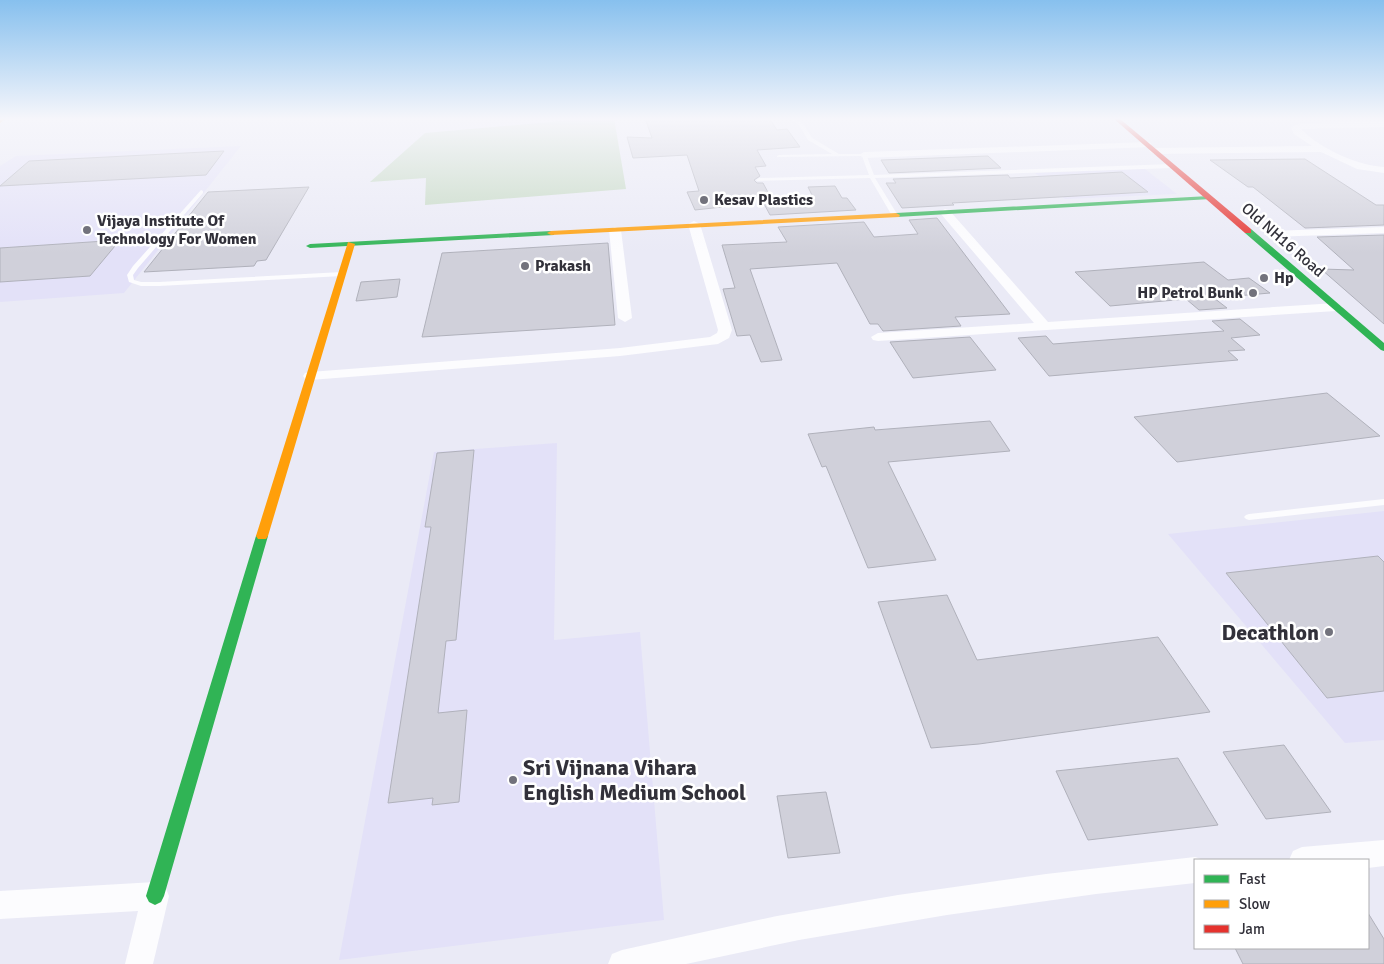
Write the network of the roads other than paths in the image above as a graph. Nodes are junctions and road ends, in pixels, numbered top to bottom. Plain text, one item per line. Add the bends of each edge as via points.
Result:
1 (867, 163) edge
2 (1168, 163) edge
3 (1185, 163) edge
4 (1352, 163) edge
5 (1172, 166) junction
6 (1384, 170) edge
7 (872, 177) junction
8 (759, 180) dead end
9 (201, 192) dead end
10 (1209, 198) junction
11 (945, 212) junction
12 (894, 214) junction
13 (694, 224) junction
14 (615, 230) junction
15 (1384, 230) edge
16 (1270, 234) junction
17 (351, 244) junction
18 (310, 246) dead end
19 (1285, 246) dead end
20 (342, 274) junction
21 (1336, 307) junction
22 (625, 318) dead end
23 (1044, 326) junction
24 (878, 337) dead end
25 (1384, 348) edge
26 (310, 376) junction
27 (1384, 502) edge
28 (1249, 517) dead end
29 (1384, 852) edge
30 (1312, 859) edge
31 (1194, 870) edge
32 (155, 896) junction
33 (0, 905) edge
34 (139, 964) edge
35 (622, 964) edge

1 - 7 lane
2 - 5 street, Old NH16 Road
3 - 16 street, Old NH16 Road
4 - 6 street via 1366,169
5 - 7 lane
5 - 10 street, Old NH16 Road
7 - 8 lane
7 - 12 lane
9 - 20 lane via 135,267 130,275 131,281 159,284
10 - 11 street
10 - 21 street, Old NH16 Road
11 - 12 street
11 - 23 street
12 - 13 street
13 - 14 street
13 - 26 street via 725,330 724,335 713,341 620,352
14 - 17 street
14 - 22 street
15 - 16 street
16 - 19 street, Old NH16 Road
17 - 18 street
17 - 20 street
20 - 26 street
21 - 23 street
21 - 25 street, Old NH16 Road
23 - 24 street
26 - 32 street
27 - 28 lane
29 - 30 street
31 - 35 street via 928,904 798,926
32 - 33 street
32 - 34 street

